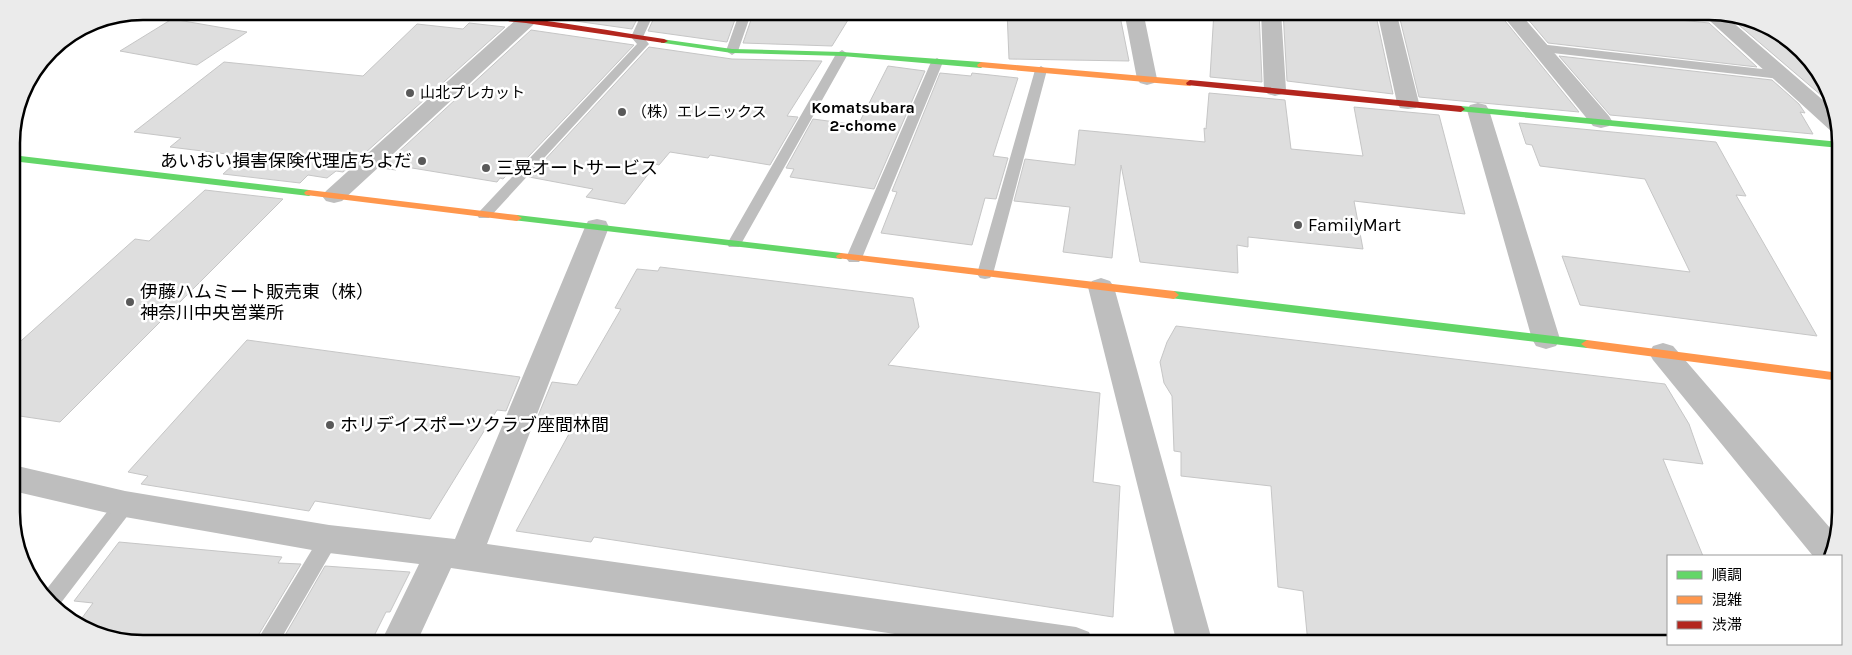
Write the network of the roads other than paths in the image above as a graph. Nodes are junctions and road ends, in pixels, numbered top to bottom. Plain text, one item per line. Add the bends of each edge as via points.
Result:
1 (516, 20) edge
2 (645, 20) edge
3 (743, 20) edge
4 (1135, 20) edge
5 (1271, 20) edge
6 (1388, 20) edge
7 (1516, 20) edge
8 (1718, 20) edge
9 (526, 21) junction
10 (637, 37) junction
11 (1539, 48) junction
12 (732, 51) junction
13 (842, 54) junction
14 (937, 62) junction
15 (1041, 70) junction
16 (1780, 75) junction
17 (1146, 79) junction
18 (1275, 90) junction
19 (1408, 104) junction
20 (1478, 110) junction
21 (1830, 118) edge
22 (1601, 122) junction
23 (1832, 144) edge
24 (20, 159) edge
25 (334, 196) junction
26 (484, 215) junction
27 (597, 228) junction
28 (734, 244) junction
29 (854, 258) junction
30 (985, 274) junction
31 (1101, 287) junction
32 (1546, 339) junction
33 (1663, 352) junction
34 (1832, 375) edge
35 (20, 480) edge
36 (125, 504) junction
37 (328, 539) junction
38 (1826, 548) edge
39 (453, 554) junction
40 (54, 596) edge
41 (271, 635) edge
42 (404, 635) edge
43 (1014, 635) edge
44 (1193, 635) edge

1 - 9 street
2 - 10 lane
3 - 12 lane
4 - 17 street
5 - 18 street
6 - 19 street
7 - 11 street
8 - 16 street
9 - 10 street
9 - 25 street
10 - 12 street
10 - 26 lane via 643,44
11 - 16 lane
11 - 22 street
12 - 13 street
13 - 14 street
13 - 28 lane
14 - 15 street
14 - 29 lane
15 - 17 street
15 - 30 lane
16 - 21 street
17 - 18 street
18 - 19 street
19 - 20 street
20 - 22 street
20 - 32 street
22 - 23 street
24 - 25 street
25 - 26 street
26 - 27 street
27 - 28 street
27 - 39 street
28 - 29 street
29 - 30 street
30 - 31 street
31 - 32 street
31 - 44 street
32 - 33 street
33 - 34 street
33 - 38 street
35 - 36 street
36 - 37 street
36 - 40 lane
37 - 39 street
37 - 41 lane
39 - 42 street
39 - 43 street

